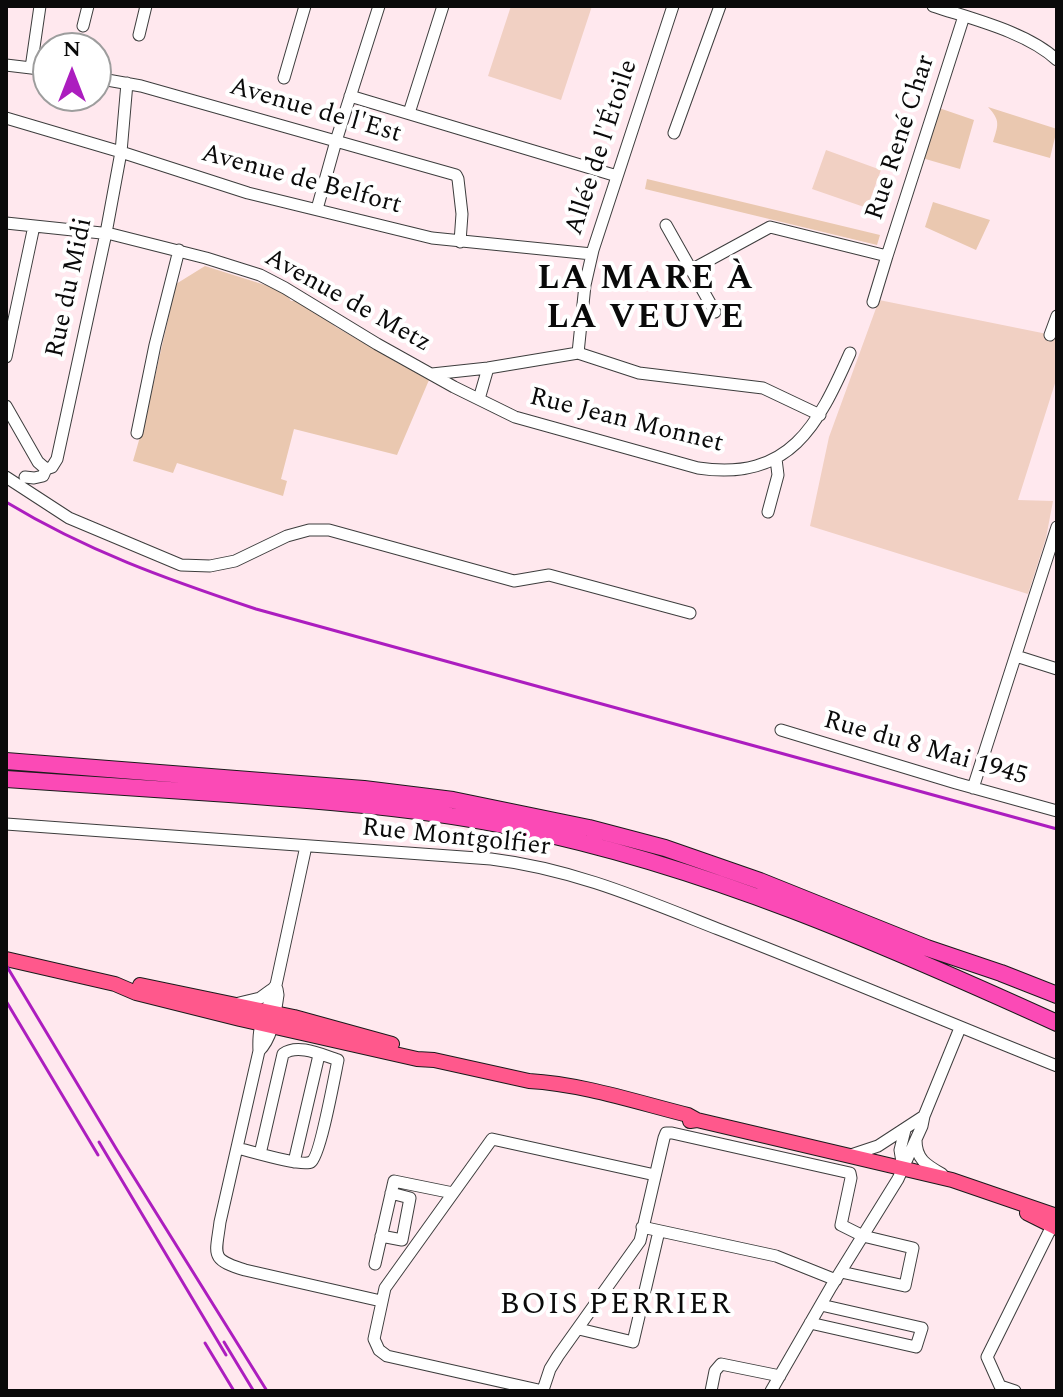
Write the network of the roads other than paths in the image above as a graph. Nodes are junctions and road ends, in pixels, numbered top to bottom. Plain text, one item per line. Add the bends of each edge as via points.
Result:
1 (40, 6) edge
2 (88, 6) edge
3 (146, 6) edge
4 (305, 6) edge
5 (379, 6) edge
6 (443, 6) edge
7 (673, 6) edge
8 (720, 6) edge
9 (933, 6) edge
10 (964, 16) junction
11 (83, 26) dead end
12 (139, 35) dead end
13 (1057, 60) edge
14 (6, 65) edge
15 (31, 68) joint
16 (284, 78) dead end
17 (112, 81) edge
18 (127, 83) junction
19 (350, 96) junction
20 (409, 113) junction
21 (6, 118) edge
22 (674, 133) dead end
23 (336, 141) junction
24 (121, 152) junction
25 (617, 176) junction
26 (317, 209) junction
27 (6, 223) edge
28 (666, 225) dead end
29 (34, 226) junction
30 (106, 233) junction
31 (460, 242) junction
32 (179, 250) junction
33 (592, 254) junction
34 (887, 256) junction
35 (691, 270) junction
36 (873, 302) dead end
37 (715, 312) dead end
38 (1057, 316) edge
39 (1050, 335) dead end
40 (578, 353) junction
41 (850, 353) dead end
42 (6, 357) edge
43 (488, 368) junction
44 (432, 374) junction
45 (479, 399) junction
46 (6, 406) edge
47 (820, 415) junction
48 (137, 433) dead end
49 (776, 459) junction
50 (46, 469) junction
51 (6, 477) edge
52 (25, 477) dead end
53 (768, 512) dead end
54 (1057, 527) edge
55 (690, 613) dead end
56 (1016, 656) junction
57 (1057, 669) edge
58 (781, 730) dead end
59 (6, 761) edge
60 (6, 779) edge
61 (973, 788) junction
62 (1057, 811) edge
63 (6, 824) edge
64 (306, 846) junction
65 (6, 959) edge
66 (115, 984) junction
67 (273, 987) junction
68 (1057, 995) edge
69 (233, 1004) junction
70 (268, 1019) junction
71 (1057, 1023) edge
72 (960, 1028) junction
73 (319, 1055) junction
74 (1057, 1066) edge
75 (532, 1082) junction
76 (564, 1094) junction
77 (621, 1098) junction
78 (924, 1116) junction
79 (697, 1120) junction
80 (905, 1130) junction
81 (916, 1139) junction
82 (237, 1148) junction
83 (260, 1154) junction
84 (849, 1156) junction
85 (294, 1162) junction
86 (903, 1168) junction
87 (655, 1175) junction
88 (952, 1180) junction
89 (391, 1193) junction
90 (453, 1193) junction
91 (1055, 1223) edge
92 (642, 1227) junction
93 (659, 1231) junction
94 (381, 1236) junction
95 (863, 1236) junction
96 (375, 1264) dead end
97 (838, 1276) junction
98 (381, 1301) junction
99 (821, 1305) junction
100 (810, 1323) junction
101 (579, 1329) junction
102 (780, 1376) junction
103 (999, 1389) edge
104 (543, 1391) edge
105 (711, 1391) edge
106 (771, 1391) edge
107 (1015, 1391) edge

1 - 15 street
2 - 11 street
3 - 12 street
4 - 16 street
5 - 19 street
6 - 20 street
7 - 25 street, Allée de l'Étoile
8 - 22 street
9 - 10 street
10 - 13 street via 1040,47
10 - 34 street, Rue René Char
14 - 15 street
17 - 18 street, Avenue de l'Est
18 - 23 street, Avenue de l'Est
18 - 24 street, Rue du Midi
19 - 20 street
19 - 23 street
20 - 25 street
21 - 24 street, Avenue de Belfort
23 - 26 street
23 - 31 street, Avenue de l'Est via 456,175
24 - 26 street, Avenue de Belfort
24 - 30 street, Rue du Midi
25 - 33 street, Allée de l'Étoile
26 - 31 street, Avenue de Belfort
27 - 29 street, Avenue de Metz
28 - 35 street
29 - 30 street, Avenue de Metz
29 - 42 street
30 - 32 street, Avenue de Metz
30 - 50 street, Rue du Midi via 57,459
31 - 33 street, Avenue de Belfort
32 - 44 street, Avenue de Metz via 260,275
32 - 48 street
33 - 40 street, Allée de l'Étoile
34 - 35 street, Rue René Char via 770,227
34 - 36 street
35 - 37 street
38 - 39 street
40 - 43 street
40 - 47 street via 639,373 763,388
41 - 47 street, Rue Jean Monnet
43 - 44 street
43 - 45 street
44 - 45 street, Avenue de Metz
45 - 49 street, Rue Jean Monnet via 515,417 698,468 735,470
46 - 50 street
47 - 49 street, Rue Jean Monnet via 804,437
49 - 53 street via 778,475
50 - 52 street via 43,476
51 - 55 street via 69,518 181,565 235,561 287,536 329,530 514,581 549,575
54 - 56 street
56 - 57 street
56 - 61 street
58 - 61 street, Rue du 8 Mai 1945
59 - 68 highway via 364,789 453,800 589,828 760,881
60 - 71 highway via 353,804 516,827 654,862 753,895
61 - 62 street, Rue du 8 Mai 1945
63 - 64 street, Rue Montgolfier
64 - 67 street
64 - 72 street, Rue Montgolfier via 491,859 576,876
65 - 66 main road
66 - 69 main road
66 - 70 main road via 136,993
67 - 69 street via 260,998
67 - 70 street via 278,995
69 - 70 main road
70 - 75 main road via 371,1037 434,1060
70 - 82 street via 258,1031 259,1051
72 - 74 street, Rue Montgolfier
72 - 78 street
73 - 83 street via 297,1049 283,1054
73 - 85 street
73 - 85 street via 338,1060 322,1133 315,1159
75 - 76 main road
75 - 77 main road
76 - 77 main road via 613,1102
76 - 79 main road
77 - 79 main road
78 - 80 street
78 - 81 street
79 - 84 main road
80 - 84 street
80 - 86 street
81 - 86 street
81 - 88 street via 920,1160
82 - 83 street
82 - 98 street via 220,1222 218,1258 245,1270
83 - 85 street
84 - 86 main road
86 - 88 main road
86 - 95 street
87 - 90 street via 492,1139
87 - 92 street
87 - 95 street via 666,1133 850,1173 841,1225
88 - 91 main road
89 - 90 street via 394,1181
89 - 94 street
89 - 94 street via 410,1198 402,1240
90 - 98 street
91 - 103 street via 987,1357
92 - 93 street
92 - 101 street via 640,1241
93 - 97 street via 776,1256
93 - 101 street via 633,1342
94 - 96 street
95 - 97 street
95 - 97 street via 913,1248 905,1286
97 - 99 street
98 - 104 street via 374,1339 387,1356
99 - 100 street
99 - 100 street via 922,1328 916,1347
100 - 102 street
101 - 104 street via 550,1369
102 - 105 street via 721,1364
102 - 106 street
103 - 107 street

